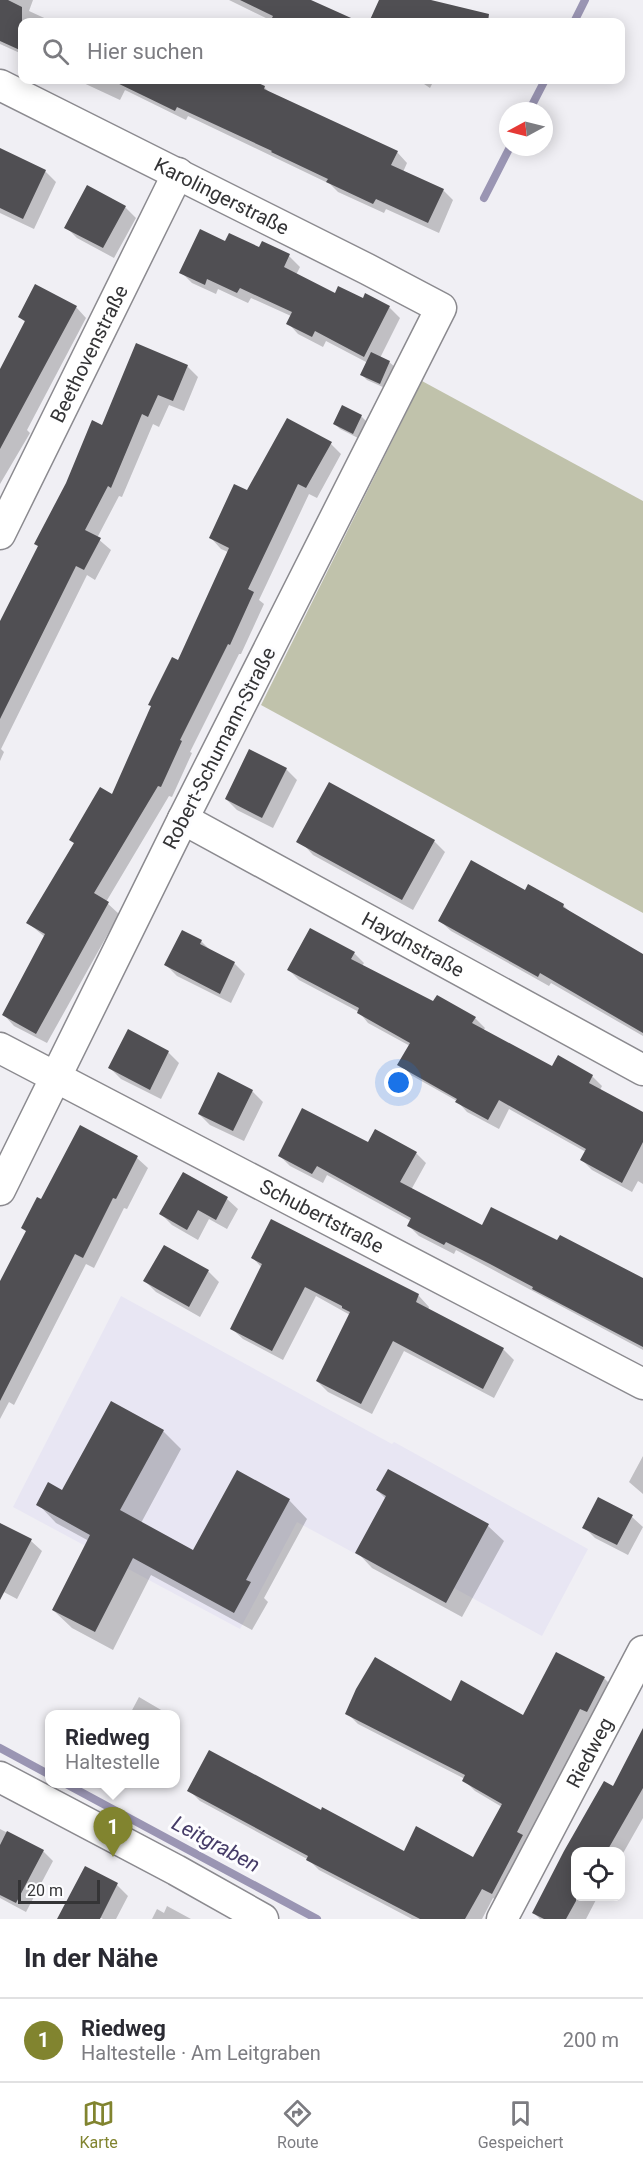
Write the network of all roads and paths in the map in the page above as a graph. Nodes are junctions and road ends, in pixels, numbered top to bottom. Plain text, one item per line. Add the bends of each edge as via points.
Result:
1 (0, 85) edge
2 (177, 173) junction
3 (441, 308) joint
4 (0, 534) edge
5 (183, 819) junction
6 (0, 1048) edge
7 (643, 1070) edge
8 (56, 1078) junction
9 (0, 1190) edge
10 (643, 1384) edge
11 (643, 1651) edge
12 (0, 1777) edge
13 (262, 1919) edge
14 (502, 1919) edge

1 - 2 street, Karolingerstraße
2 - 3 street, Karolingerstraße
2 - 4 street, Beethovenstraße
3 - 5 street, Robert-Schumann-Straße
5 - 7 street, Haydnstraße
5 - 8 street, Robert-Schumann-Straße
6 - 8 street, Schubertstraße
8 - 9 street, Robert-Schumann-Straße
8 - 10 street, Schubertstraße
11 - 14 street, Riedweg
12 - 13 street

